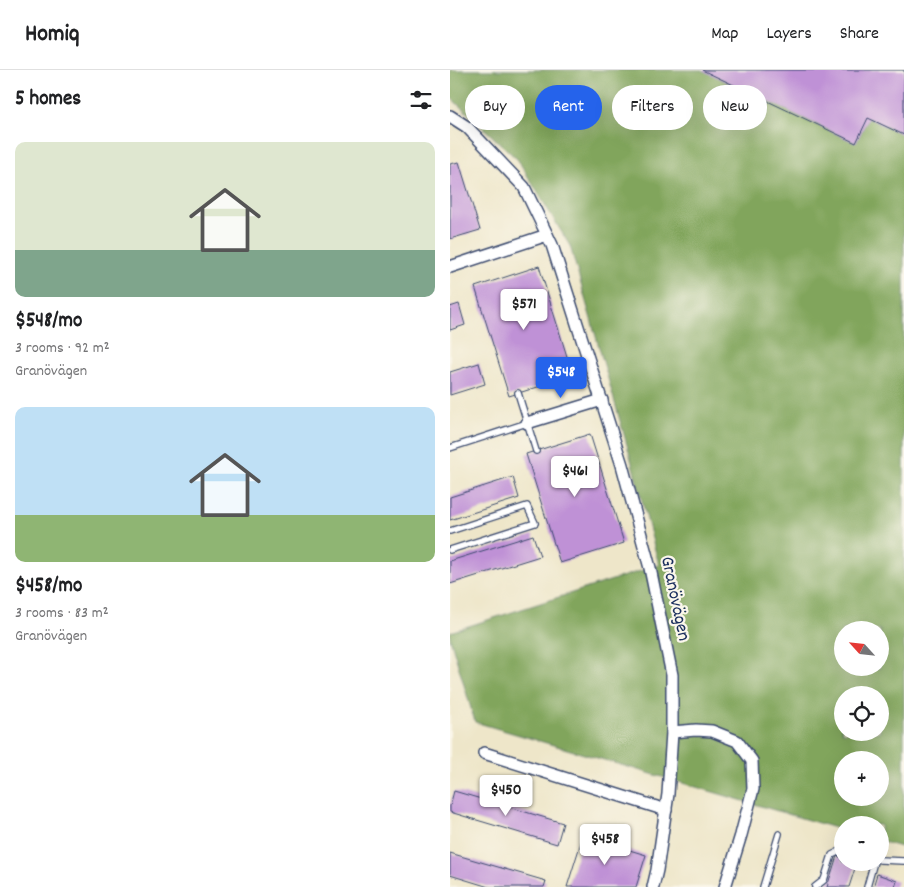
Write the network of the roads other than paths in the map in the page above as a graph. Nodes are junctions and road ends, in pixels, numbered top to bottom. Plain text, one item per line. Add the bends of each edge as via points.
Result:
1 (450, 116) edge
2 (547, 236) junction
3 (450, 268) edge
4 (518, 393) dead end
5 (602, 400) junction
6 (527, 423) junction
7 (450, 448) edge
8 (536, 451) dead end
9 (450, 531) edge
10 (450, 550) edge
11 (672, 732) junction
12 (484, 753) dead end
13 (666, 810) junction
14 (779, 834) dead end
15 (834, 853) edge
16 (889, 860) edge
17 (904, 861) edge
18 (871, 871) edge
19 (653, 887) edge
20 (725, 887) edge
21 (762, 887) edge
22 (815, 887) edge
23 (866, 887) edge

1 - 2 street, Granövägen via 467,127 524,187
2 - 3 street
2 - 5 street, Granövägen
4 - 6 lane
5 - 6 street
5 - 11 street, Granövägen via 650,568 672,675
6 - 7 lane
6 - 8 lane
9 - 10 lane via 527,506 535,523
11 - 13 street, Granövägen
11 - 20 street via 712,731 737,741 752,762 753,789
12 - 13 street
13 - 19 street, Granövägen
14 - 21 lane
15 - 22 lane via 824,880
16 - 17 lane
18 - 23 lane

